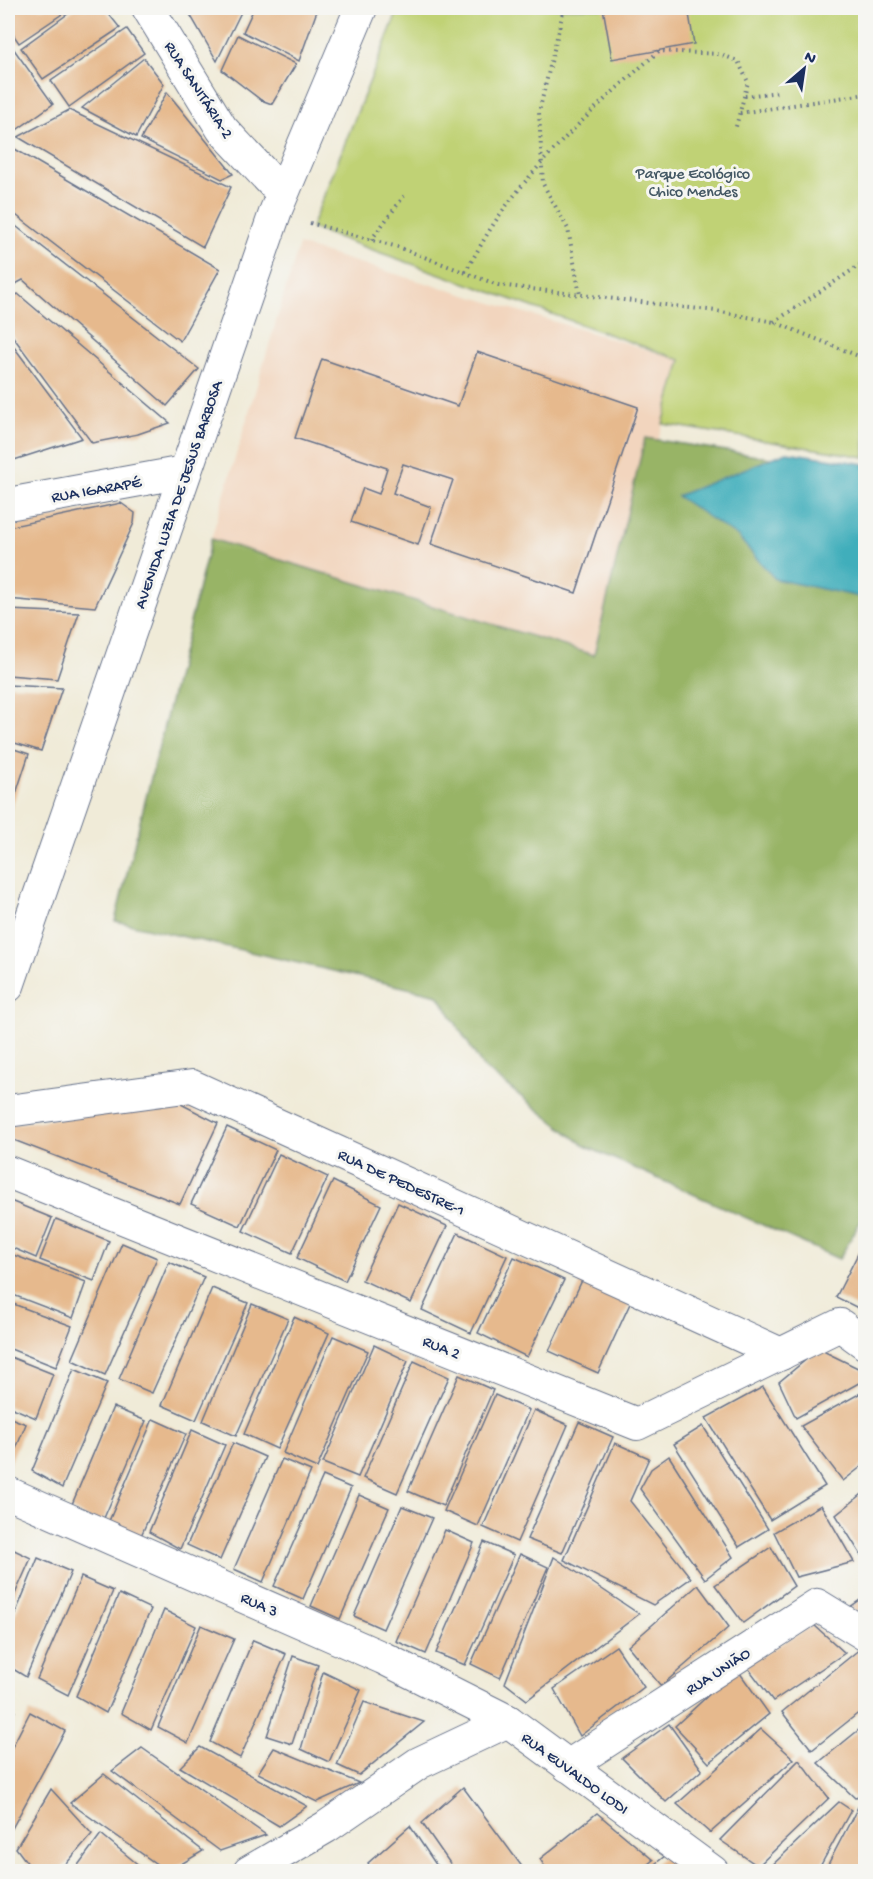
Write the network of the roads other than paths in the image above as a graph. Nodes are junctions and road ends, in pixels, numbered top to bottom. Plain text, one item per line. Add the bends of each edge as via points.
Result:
1 (148, 8) edge
2 (361, 8) edge
3 (279, 202) junction
4 (184, 472) junction
5 (8, 504) edge
6 (13, 954) edge
7 (8, 986) edge
8 (8, 1111) edge
9 (8, 1172) edge
10 (866, 1344) edge
11 (781, 1354) junction
12 (8, 1493) edge
13 (866, 1635) edge
14 (508, 1722) junction
15 (568, 1766) junction
16 (249, 1872) edge
17 (713, 1872) edge

1 - 3 street, RUA SANITÁRIA-2 via 222,129
2 - 3 street, AVENIDA LUZIA DE JESUS BARBOSA
3 - 4 street, AVENIDA LUZIA DE JESUS BARBOSA
4 - 5 street, RUA IGARAPÉ
4 - 6 street, AVENIDA LUZIA DE JESUS BARBOSA
6 - 7 street, AVENIDA LUZIA DE JESUS BARBOSA
8 - 11 street, RUA DE PEDESTRE-1 via 192,1086
9 - 11 street, RUA 2 via 637,1424
10 - 11 street, RUA 2 via 840,1325
12 - 14 street, RUA 3 via 383,1658
13 - 15 street, RUA UNIÃO via 817,1605
14 - 15 street, RUA EUVALDO LODI
14 - 16 street, RUA EUVALDO LODI via 419,1763 326,1827
15 - 17 street, RUA EUVALDO LODI

